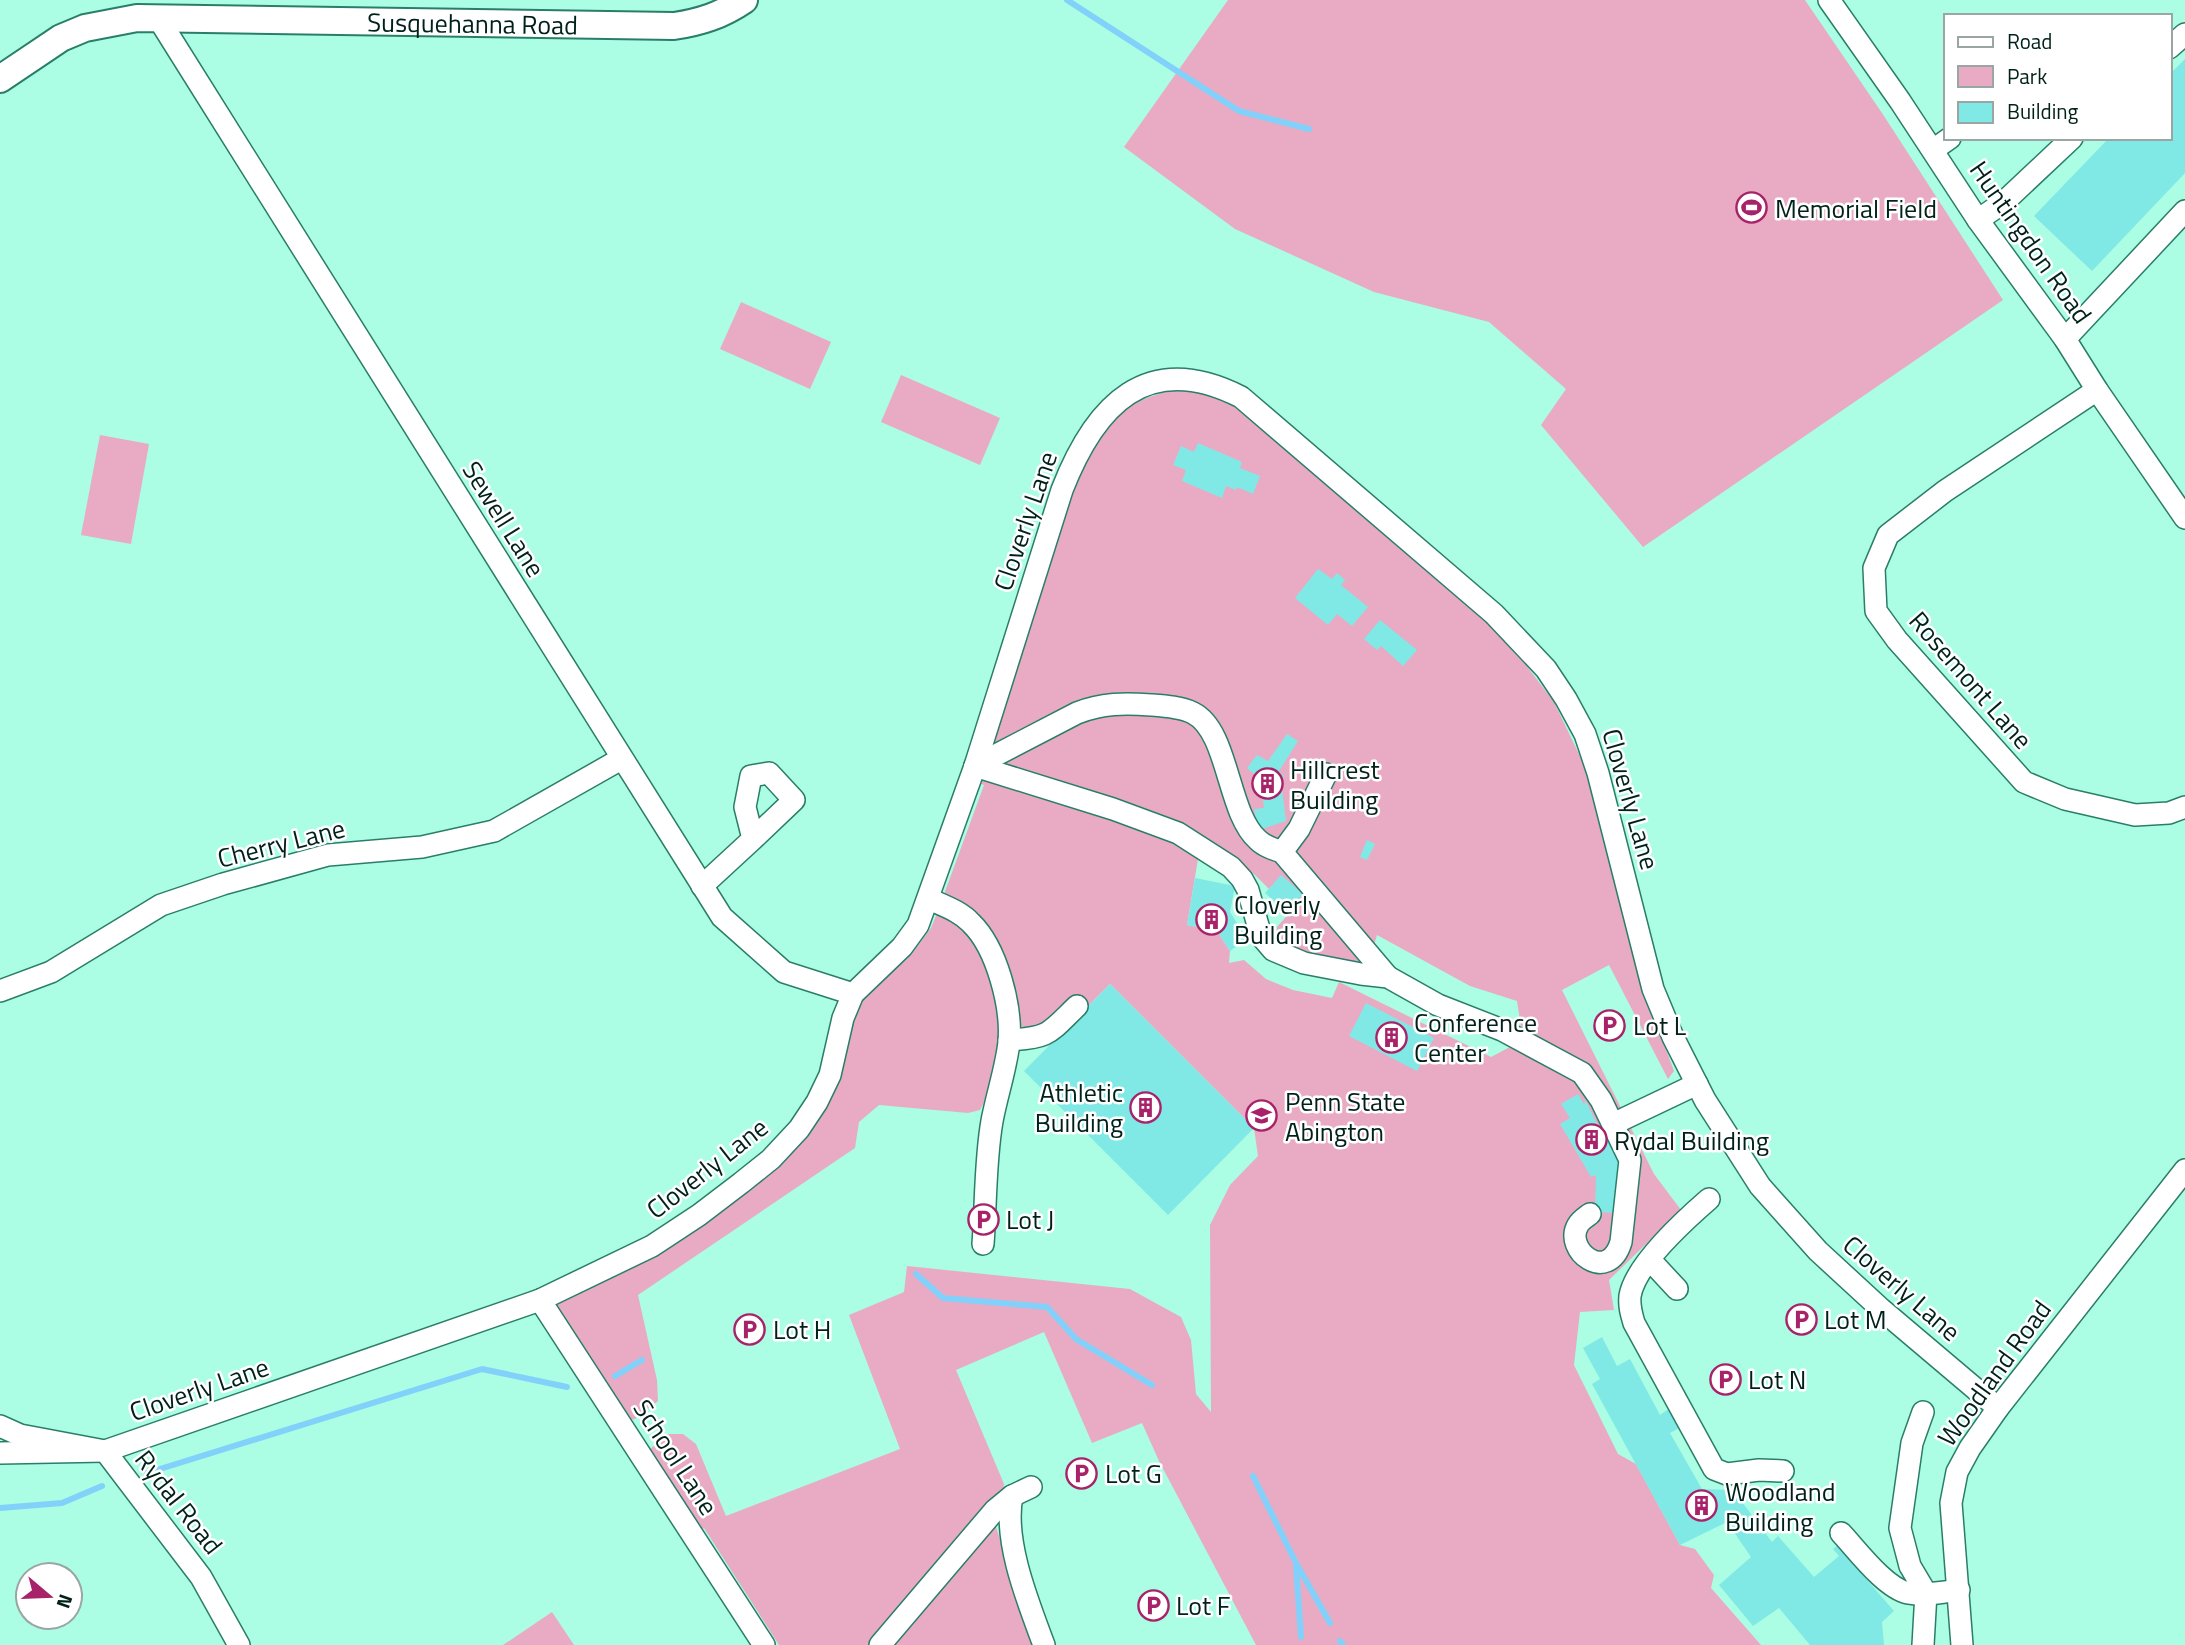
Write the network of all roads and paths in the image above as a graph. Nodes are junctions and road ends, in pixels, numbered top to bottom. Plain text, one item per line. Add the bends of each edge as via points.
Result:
1 (744, 0) edge
2 (1829, 0) edge
3 (158, 18) junction
4 (2185, 34) edge
5 (2171, 46) edge
6 (0, 79) edge
7 (2070, 140) edge
8 (1942, 144) edge
9 (2185, 211) edge
10 (1978, 219) junction
11 (2065, 339) junction
12 (2097, 390) junction
13 (2185, 518) edge
14 (621, 759) junction
15 (975, 766) junction
16 (1326, 774) dead end
17 (2185, 807) edge
18 (753, 839) dead end
19 (1282, 852) junction
20 (702, 886) junction
21 (929, 899) junction
22 (1388, 976) junction
23 (0, 991) edge
24 (853, 994) junction
25 (1077, 1006) dead end
26 (1009, 1040) junction
27 (1697, 1084) junction
28 (1613, 1124) junction
29 (2185, 1170) edge
30 (1709, 1199) dead end
31 (1590, 1214) dead end
32 (983, 1244) dead end
33 (1650, 1260) junction
34 (1677, 1289) dead end
35 (541, 1300) junction
36 (1998, 1408) junction
37 (1923, 1412) dead end
38 (0, 1426) edge
39 (104, 1451) junction
40 (0, 1453) edge
41 (1783, 1471) dead end
42 (1031, 1487) dead end
43 (1012, 1496) junction
44 (1841, 1533) dead end
45 (1959, 1590) junction
46 (1926, 1593) junction
47 (239, 1645) edge
48 (764, 1645) edge
49 (880, 1645) edge
50 (1044, 1645) edge
51 (1923, 1645) edge
52 (1962, 1645) edge

1 - 3 main road, Susquehanna Road via 701,23 674,26
2 - 8 street, Huntingdon Road
3 - 6 main road, Susquehanna Road via 85,27
3 - 14 street, Sewell Lane
4 - 5 street
7 - 10 street via 2004,202
8 - 10 street, Huntingdon Road
9 - 11 street
10 - 11 street, Huntingdon Road
11 - 12 street, Huntingdon Road
12 - 13 street, Huntingdon Road
12 - 17 street, Rosemont Lane via 1945,491 1888,535 1874,568 1876,611 2024,782 2065,799 2135,815
14 - 20 street, Sewell Lane
14 - 23 street, Cherry Lane via 494,831 422,847 328,855 161,905 51,972
15 - 19 street via 1095,706 1121,703 1181,709 1195,714 1214,739 1245,825 1257,840
15 - 21 street, Cloverly Lane
15 - 22 street via 1178,833 1241,878 1261,936 1273,950 1304,963
15 - 27 street, Cloverly Lane via 1062,490 1087,435 1106,410 1130,391 1176,378 1219,386 1267,418 1494,614 1546,669 1585,734 1653,989
16 - 19 street via 1299,829
18 - 20 street
19 - 22 street
20 - 24 street, Sewell Lane via 722,917 784,972
21 - 24 street, Cloverly Lane via 902,947
21 - 26 street via 959,913 984,939 1009,1008
22 - 28 street via 1438,1005 1502,1030 1583,1073
24 - 35 street, Cloverly Lane via 830,1076 799,1129 771,1159 652,1246
25 - 26 street via 1037,1039
26 - 32 street via 992,1123
27 - 28 street
27 - 36 street, Cloverly Lane via 1760,1186 1818,1251
28 - 31 street via 1628,1151 1630,1171 1621,1242 1612,1259 1603,1263 1582,1255 1577,1245 1575,1232
29 - 36 street, Woodland Road
30 - 33 street
33 - 34 street
33 - 41 street via 1630,1293 1629,1309 1714,1469 1727,1475
35 - 39 street, Cloverly Lane
35 - 48 street, School Lane
36 - 45 street, Woodland Road via 1957,1472 1951,1503
37 - 46 street via 1912,1443 1900,1528 1910,1566
38 - 39 street, Rydal Road via 20,1435
39 - 40 street, Cloverly Lane
39 - 47 street, Rydal Road via 201,1577
42 - 43 street
43 - 49 street
43 - 50 street via 1008,1515 1015,1553
44 - 46 street via 1894,1587
45 - 46 street
45 - 52 street, Woodland Road
46 - 51 street

